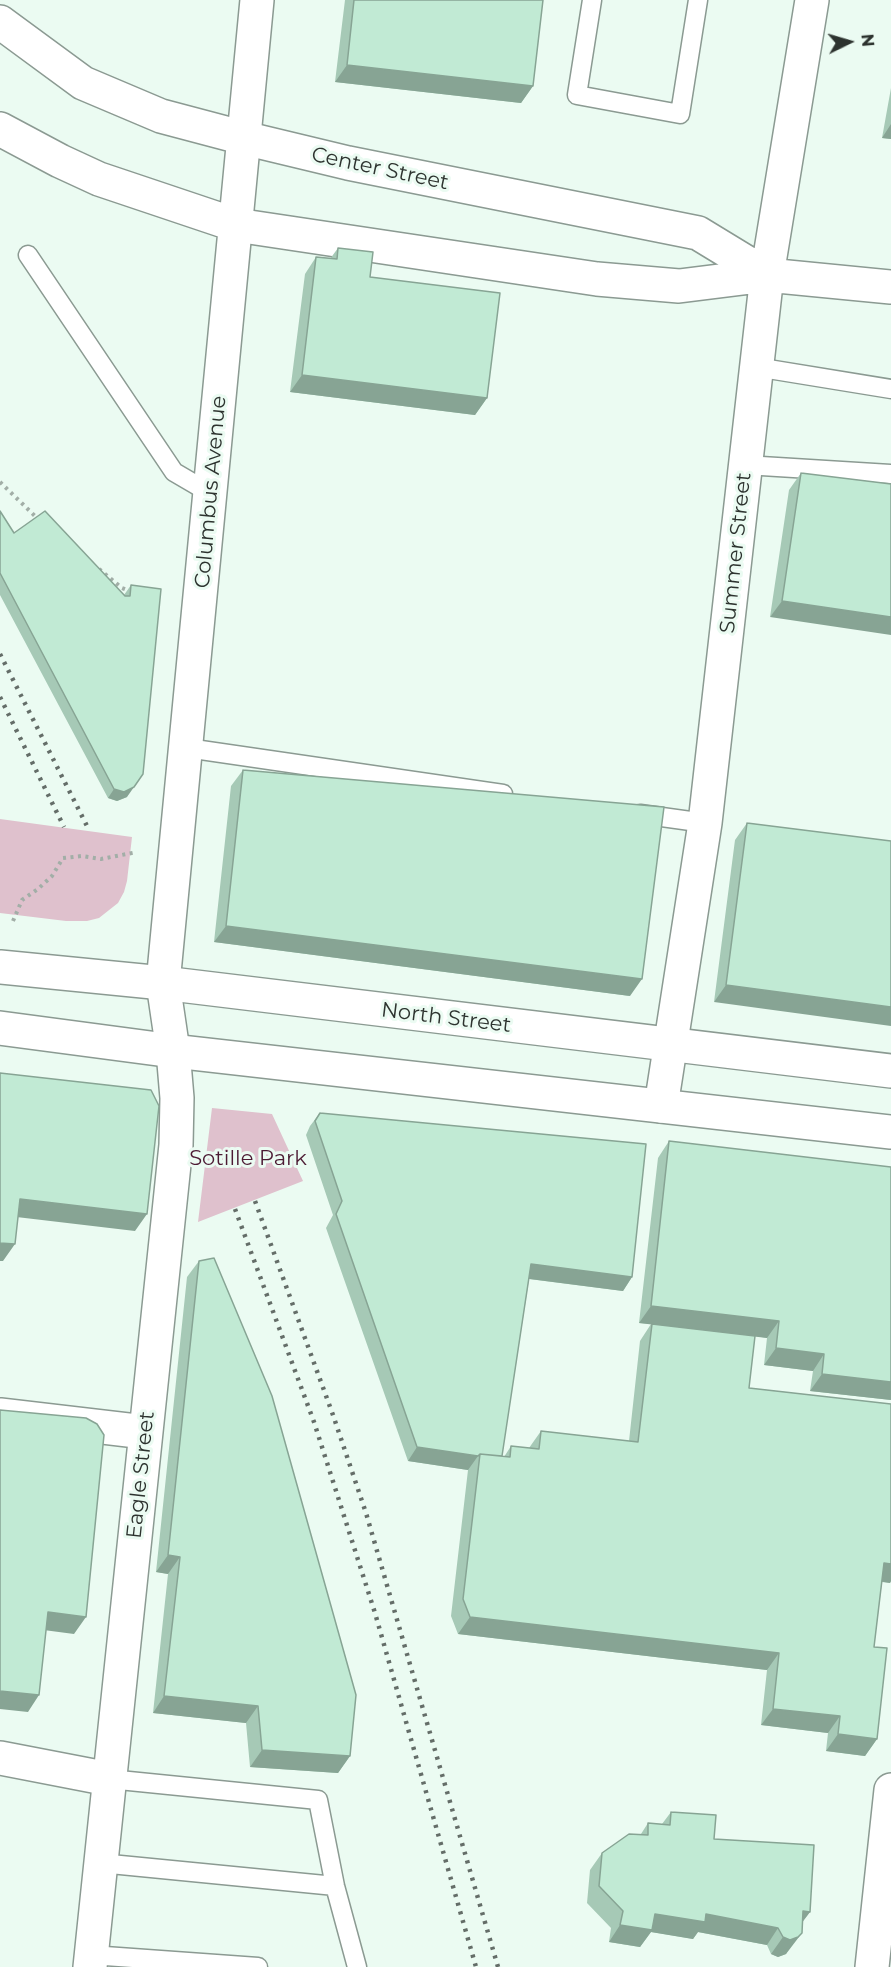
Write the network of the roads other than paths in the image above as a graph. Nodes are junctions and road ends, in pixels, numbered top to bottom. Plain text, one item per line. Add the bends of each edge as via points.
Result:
1 (257, 0) edge
2 (592, 0) edge
3 (698, 0) edge
4 (812, 0) edge
5 (0, 22) edge
6 (0, 38) edge
7 (83, 83) junction
8 (0, 129) edge
9 (244, 138) junction
10 (236, 225) junction
11 (28, 255) dead end
12 (767, 275) junction
13 (891, 287) edge
14 (756, 368) junction
15 (891, 389) edge
16 (745, 465) junction
17 (891, 474) edge
18 (210, 493) junction
19 (187, 748) junction
20 (517, 796) edge
21 (623, 811) edge
22 (705, 823) junction
23 (0, 967) edge
24 (163, 983) junction
25 (0, 1028) edge
26 (669, 1045) junction
27 (173, 1051) junction
28 (891, 1071) edge
29 (661, 1106) junction
30 (891, 1132) edge
31 (0, 1415) edge
32 (145, 1432) junction
33 (0, 1758) edge
34 (109, 1779) junction
35 (891, 1790) edge
36 (887, 1851) edge
37 (100, 1863) junction
38 (334, 1886) junction
39 (91, 1961) edge
40 (258, 1967) edge
41 (357, 1967) edge
42 (872, 1967) edge

1 - 9 street, Columbus Avenue
2 - 3 lane via 577,95 680,114
4 - 12 street, Summer Street
5 - 7 street
6 - 7 street, Center Street
7 - 9 street, Center Street via 161,116
8 - 10 street, Center Street via 99,179
9 - 10 street, Columbus Avenue
9 - 12 street, Center Street via 348,163 698,233
10 - 12 street, Center Street via 597,279 679,286
10 - 18 street, Columbus Avenue
11 - 18 lane via 174,472
12 - 13 street, Center Street
12 - 14 street, Summer Street
14 - 15 lane
14 - 16 street, Summer Street
16 - 17 lane
16 - 22 street, Summer Street
18 - 19 street, Columbus Avenue
19 - 20 lane
19 - 24 street, Columbus Avenue
21 - 22 lane
22 - 26 street, Summer Street
23 - 24 street, North Street
24 - 26 street, North Street
24 - 27 street, Eagle Street
25 - 27 street
26 - 28 street, North Street
26 - 29 street, Summer Street
27 - 29 street
27 - 32 street, Eagle Street via 176,1145
29 - 30 street
31 - 32 street
32 - 34 street, Eagle Street
33 - 34 street
34 - 37 street, Eagle Street
34 - 38 lane via 318,1800
35 - 36 street
36 - 42 street
37 - 38 lane
37 - 39 street, Eagle Street
38 - 41 lane
39 - 40 lane

